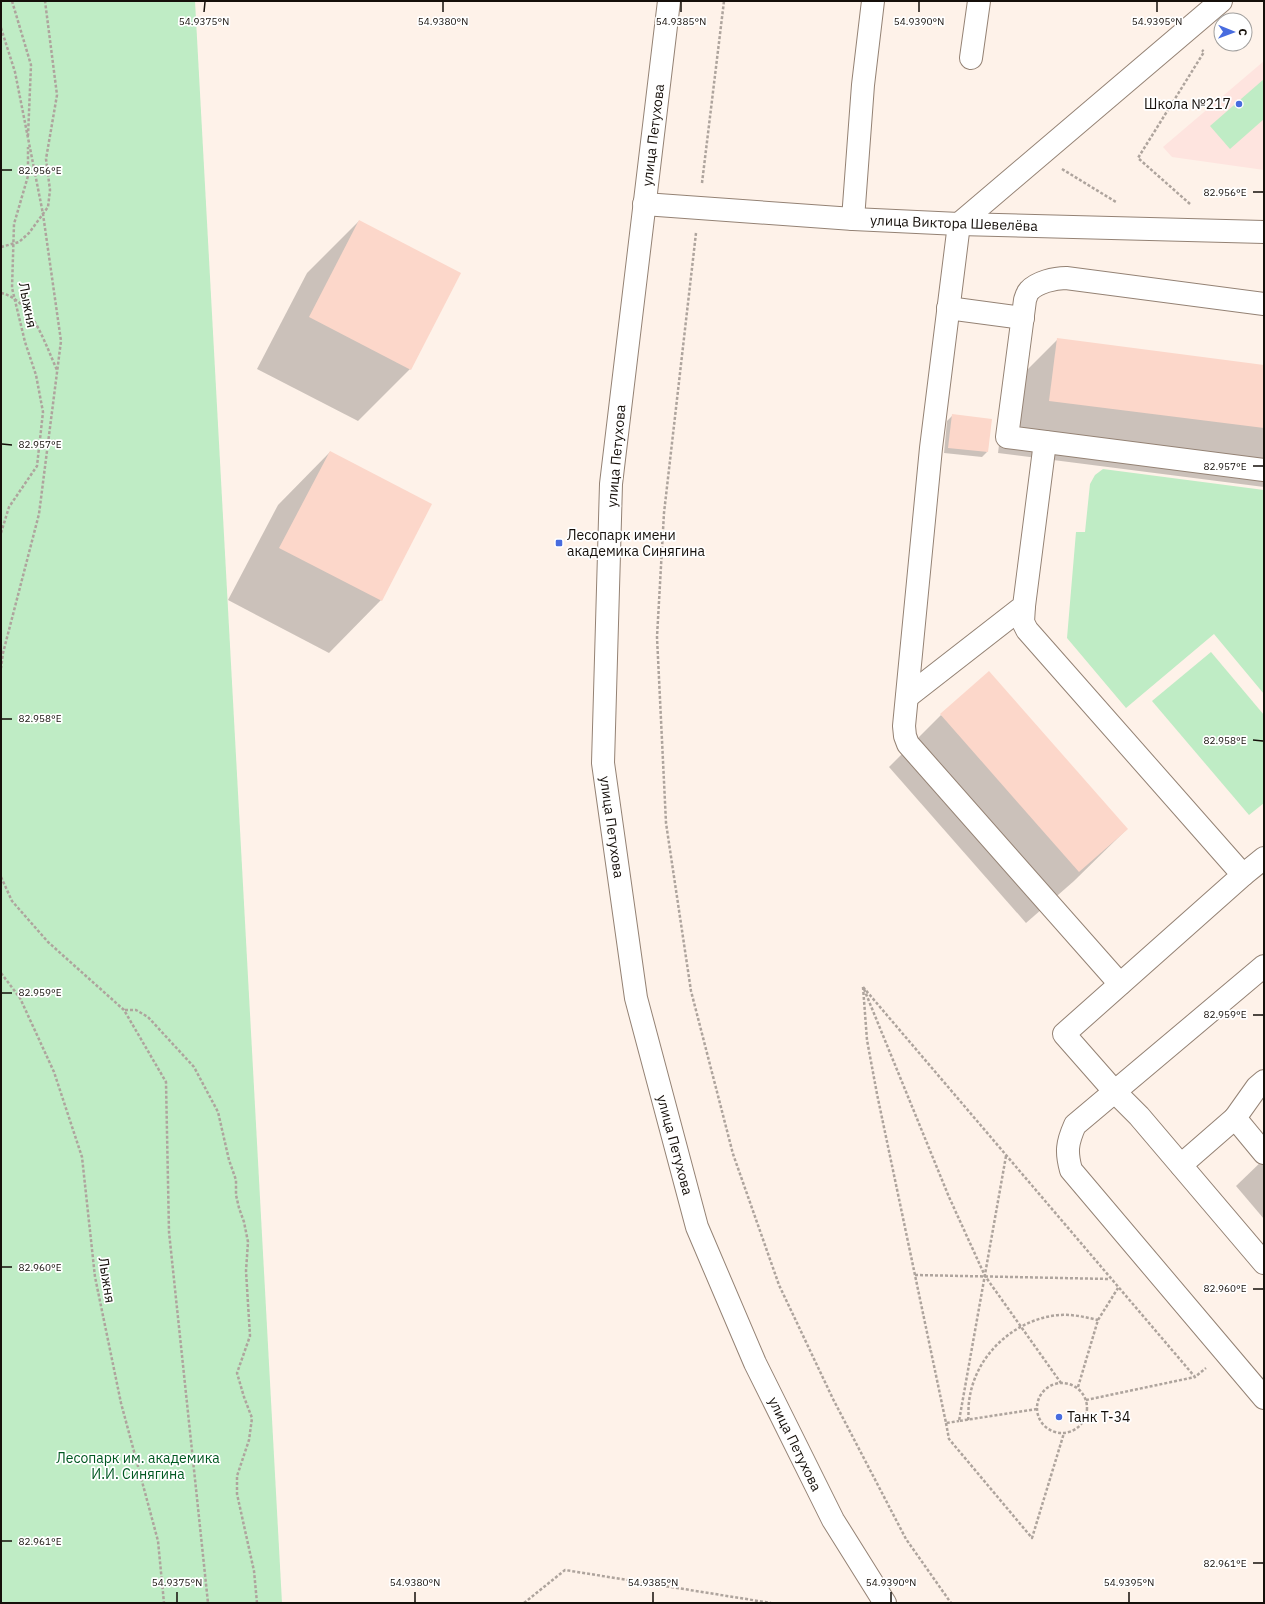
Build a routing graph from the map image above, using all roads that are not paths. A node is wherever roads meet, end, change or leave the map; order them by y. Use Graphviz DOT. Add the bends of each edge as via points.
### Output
graph roads {
  1 [pos="669,1"];
  2 [pos="874,1"];
  3 [pos="979,1"];
  4 [pos="1222,1"];
  5 [pos="971,58"];
  6 [pos="644,204"];
  7 [pos="853,219"];
  8 [pos="959,224"];
  9 [pos="1264,232"];
  10 [pos="1264,304"];
  11 [pos="948,308"];
  12 [pos="1022,318"];
  13 [pos="1045,442"];
  14 [pos="1264,470"];
  15 [pos="1024,606"];
  16 [pos="907,697"];
  17 [pos="1264,858"];
  18 [pos="1243,875"];
  19 [pos="1264,966"];
  20 [pos="1120,984"];
  21 [pos="1264,1081"];
  22 [pos="1115,1092"];
  23 [pos="1235,1118"];
  24 [pos="1264,1153"];
  25 [pos="1181,1165"];
  26 [pos="1264,1263"];
  27 [pos="1264,1398"];
  28 [pos="885,1603"];
  1 -- 6 [label="street, улица Петухова"];
  2 -- 7 [label="street" via="863,85"];
  3 -- 5 [label="street"];
  4 -- 8 [label="street"];
  6 -- 7 [label="street, улица Виктора Шевелёва"];
  6 -- 28 [label="street, улица Петухова" via="611,484 603,762 636,998 697,1227 755,1363 833,1520"];
  7 -- 8 [label="street, улица Виктора Шевелёва"];
  8 -- 9 [label="street, улица Виктора Шевелёва"];
  8 -- 11 [label="street"];
  10 -- 12 [label="street" via="1058,278 1028,292"];
  11 -- 12 [label="street"];
  11 -- 16 [label="street" via="931,448"];
  12 -- 13 [label="street" via="1007,437"];
  13 -- 14 [label="street"];
  13 -- 15 [label="street"];
  15 -- 16 [label="street"];
  15 -- 18 [label="street" via="1023,622 1027,630"];
  16 -- 20 [label="street" via="904,726 908,744"];
  17 -- 18 [label="street"];
  18 -- 20 [label="street"];
  19 -- 22 [label="street"];
  20 -- 22 [label="street" via="1064,1034"];
  21 -- 23 [label="street"];
  22 -- 25 [label="street"];
  22 -- 27 [label="street" via="1075,1125 1069,1139 1067,1155 1071,1170"];
  23 -- 24 [label="street"];
  23 -- 25 [label="street"];
  25 -- 26 [label="street"];
}
